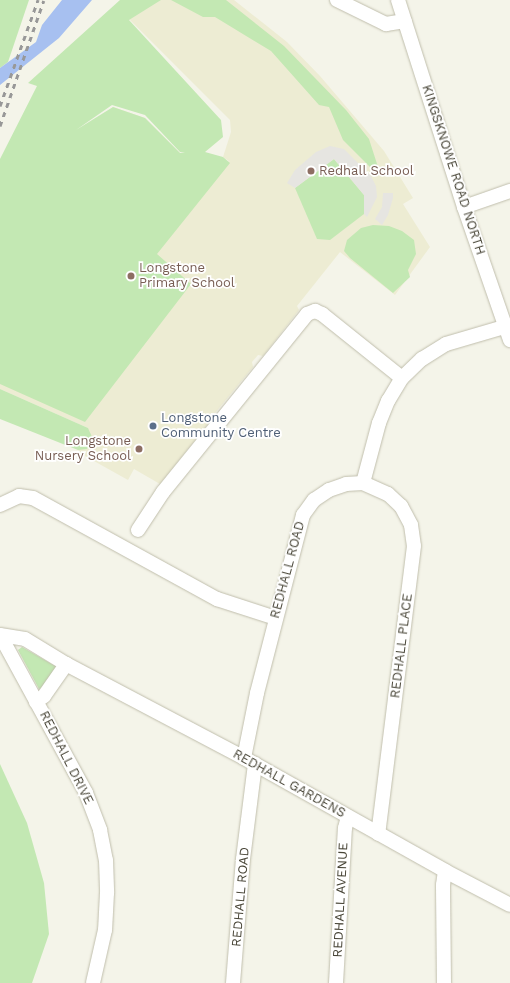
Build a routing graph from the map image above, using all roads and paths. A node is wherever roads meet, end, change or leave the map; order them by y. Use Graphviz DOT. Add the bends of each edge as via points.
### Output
graph roads {
  1 [pos="337,0"];
  2 [pos="398,0"];
  3 [pos="405,21"];
  4 [pos="510,191"];
  5 [pos="464,207"];
  6 [pos="507,326"];
  7 [pos="510,340"];
  8 [pos="402,378"];
  9 [pos="363,483"];
  10 [pos="0,505"];
  11 [pos="132,540"];
  12 [pos="276,618"];
  13 [pos="0,635"];
  14 [pos="66,664"];
  15 [pos="36,702"];
  16 [pos="250,761"];
  17 [pos="348,817"];
  18 [pos="378,834"];
  19 [pos="445,871"];
  20 [pos="510,905"];
  21 [pos="93,983"];
  22 [pos="233,983"];
  23 [pos="336,983"];
  24 [pos="444,983"];
  1 -- 3 [label="street" via="386,24"];
  2 -- 3 [label="street, KINGSKNOWE ROAD NORTH"];
  3 -- 5 [label="street, KINGSKNOWE ROAD NORTH"];
  4 -- 5 [label="street"];
  5 -- 6 [label="street, KINGSKNOWE ROAD NORTH"];
  6 -- 7 [label="street, KINGSKNOWE ROAD NORTH"];
  6 -- 8 [label="street" via="446,344 422,359"];
  8 -- 9 [label="street" via="378,423"];
  8 -- 11 [label="street" via="322,314 315,311 307,314 163,492"];
  9 -- 12 [label="street, REDHALL ROAD" via="346,484 329,490 314,500 303,515"];
  9 -- 18 [label="street, REDHALL PLACE" via="384,491 401,506 411,525 414,546"];
  10 -- 11 [label="street" via="19,496 32,498"];
  11 -- 12 [label="street" via="217,599"];
  12 -- 16 [label="street, REDHALL ROAD"];
  13 -- 14 [label="street, REDHALL GARDENS" via="25,639"];
  13 -- 15 [label="street, REDHALL DRIVE"];
  14 -- 15 [label="street" via="44,696"];
  14 -- 16 [label="street, REDHALL GARDENS"];
  15 -- 21 [label="street, REDHALL DRIVE" via="86,793 100,830 106,860 107,893 105,930"];
  16 -- 17 [label="street, REDHALL GARDENS"];
  16 -- 22 [label="street, REDHALL ROAD"];
  17 -- 18 [label="street, REDHALL GARDENS"];
  17 -- 23 [label="street, REDHALL AVENUE" via="345,828"];
  18 -- 19 [label="street, REDHALL GARDENS"];
  19 -- 20 [label="street, REDHALL GARDENS"];
  19 -- 24 [label="street" via="442,885"];
}
